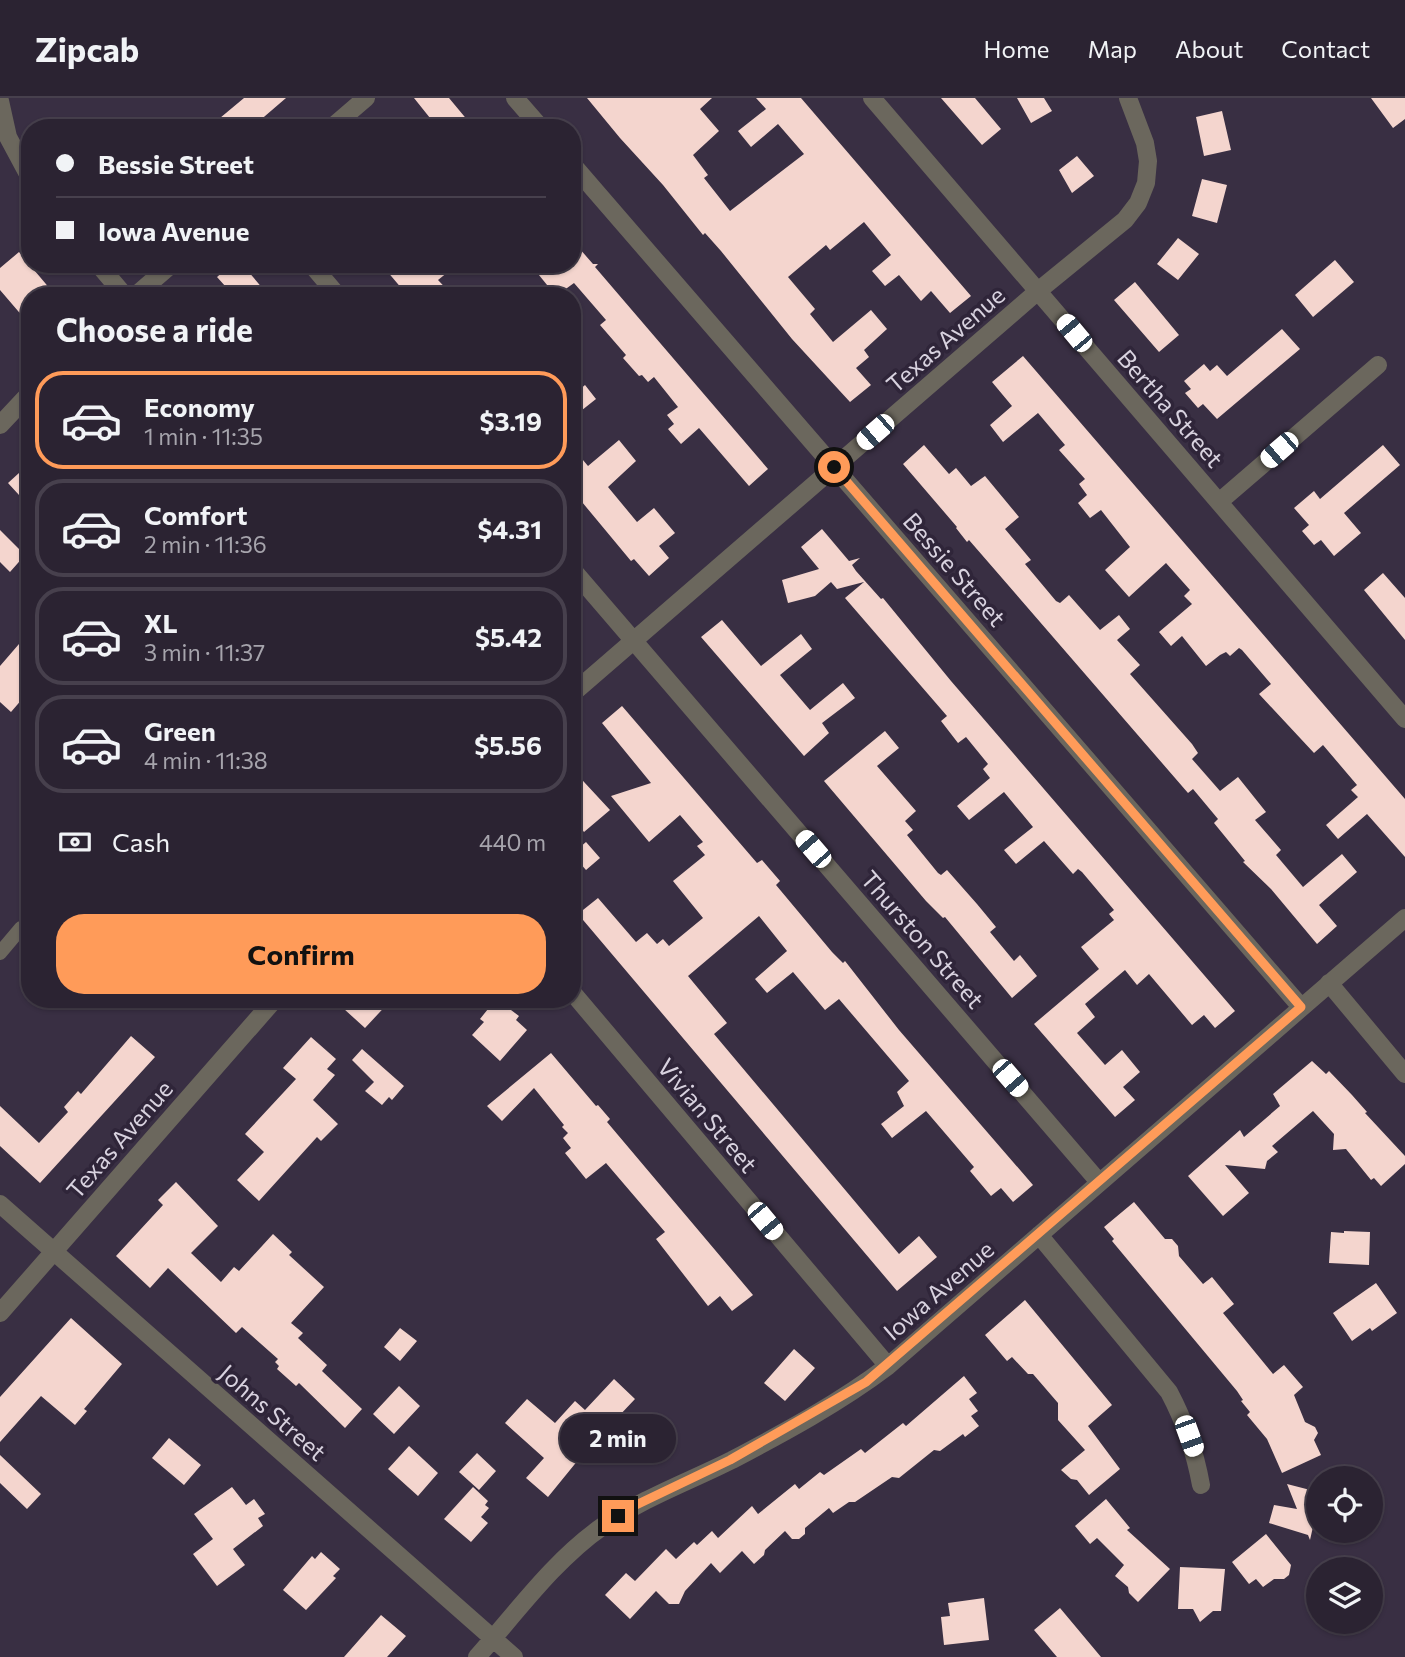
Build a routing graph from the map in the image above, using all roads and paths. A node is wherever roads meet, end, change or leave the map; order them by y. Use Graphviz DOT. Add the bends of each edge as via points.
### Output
graph roads {
  1 [pos="366,98"];
  2 [pos="515,98"];
  3 [pos="872,98"];
  4 [pos="1129,98"];
  5 [pos="0,101"];
  6 [pos="342,119"];
  7 [pos="533,119"];
  8 [pos="21,161"];
  9 [pos="581,174"];
  10 [pos="106,273"];
  11 [pos="162,273"];
  12 [pos="319,273"];
  13 [pos="117,287"];
  14 [pos="145,287"];
  15 [pos="330,287"];
  16 [pos="1038,291"];
  17 [pos="1378,365"];
  18 [pos="21,403"];
  19 [pos="0,425"];
  20 [pos="834,467"];
  21 [pos="1219,502"];
  22 [pos="581,579"];
  23 [pos="634,640"];
  24 [pos="581,686"];
  25 [pos="1405,719"];
  26 [pos="1405,918"];
  27 [pos="21,929"];
  28 [pos="0,953"];
  29 [pos="1329,983"];
  30 [pos="581,1003"];
  31 [pos="1301,1007"];
  32 [pos="267,1008"];
  33 [pos="1405,1074"];
  34 [pos="1099,1182"];
  35 [pos="0,1204"];
  36 [pos="1039,1235"];
  37 [pos="52,1251"];
  38 [pos="0,1313"];
  39 [pos="888,1366"];
  40 [pos="1201,1485"];
  41 [pos="493,1639"];
  42 [pos="477,1657"];
  43 [pos="514,1657"];
  1 -- 6 [label="street"];
  2 -- 7 [label="street"];
  3 -- 16 [label="street, Bertha Street"];
  4 -- 16 [label="street, Texas Avenue" via="1148,160 1138,203 1125,220"];
  5 -- 8 [label="street" via="8,137"];
  9 -- 20 [label="street, Bessie Street"];
  10 -- 13 [label="street"];
  11 -- 14 [label="street"];
  12 -- 15 [label="street"];
  16 -- 20 [label="street, Texas Avenue"];
  16 -- 21 [label="street, Bertha Street"];
  17 -- 21 [label="street"];
  18 -- 19 [label="street"];
  20 -- 23 [label="street, Texas Avenue"];
  20 -- 31 [label="street, Bessie Street"];
  21 -- 25 [label="street, Bertha Street"];
  22 -- 23 [label="street, Thurston Street"];
  23 -- 24 [label="street, Texas Avenue"];
  23 -- 34 [label="street, Thurston Street"];
  26 -- 29 [label="street, Iowa Avenue"];
  27 -- 28 [label="lane"];
  29 -- 31 [label="street, Iowa Avenue"];
  29 -- 33 [label="street"];
  30 -- 39 [label="street, Vivian Street"];
  31 -- 34 [label="street, Iowa Avenue"];
  32 -- 37 [label="street, Texas Avenue"];
  34 -- 36 [label="street, Iowa Avenue"];
  35 -- 37 [label="street, Johns Street"];
  36 -- 39 [label="street, Iowa Avenue"];
  36 -- 40 [label="street" via="1169,1392 1181,1414"];
  37 -- 38 [label="street, Texas Avenue"];
  37 -- 41 [label="street, Johns Street"];
  39 -- 41 [label="street, Iowa Avenue" via="837,1402 636,1505 601,1528 568,1555"];
  41 -- 42 [label="street, Iowa Avenue"];
  41 -- 43 [label="street, Johns Street"];
}
